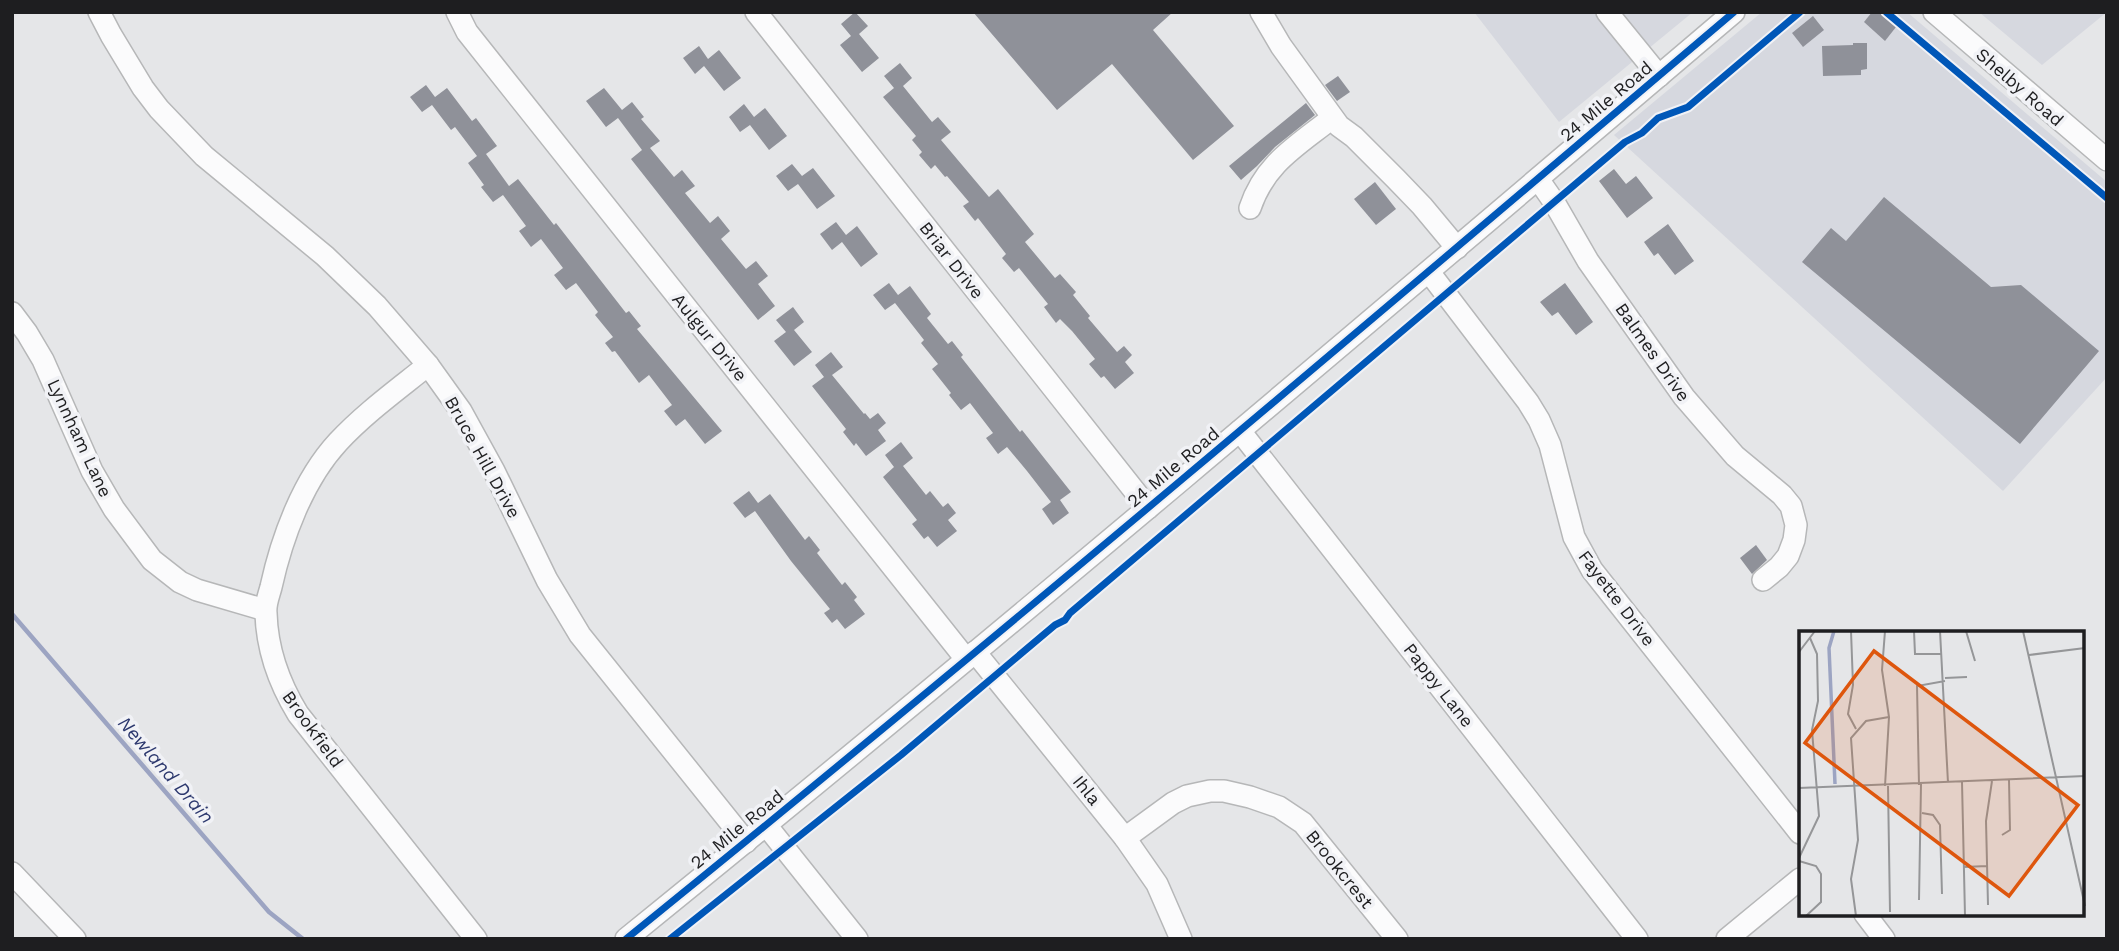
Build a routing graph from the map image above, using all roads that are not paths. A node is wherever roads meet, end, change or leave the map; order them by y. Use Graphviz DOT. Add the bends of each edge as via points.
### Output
graph roads {
  1 [pos="99,12"];
  2 [pos="457,12"];
  3 [pos="756,12"];
  4 [pos="1261,12"];
  5 [pos="1607,12"];
  6 [pos="1734,12"];
  7 [pos="1934,12"];
  8 [pos="1659,76"];
  9 [pos="1332,118"];
  10 [pos="2107,160"];
  11 [pos="1538,179"];
  12 [pos="1250,208"];
  13 [pos="1457,248"];
  14 [pos="1429,272"];
  15 [pos="12,313"];
  16 [pos="428,365"];
  17 [pos="1240,431"];
  18 [pos="1148,508"];
  19 [pos="1763,580"];
  20 [pos="265,610"];
  21 [pos="971,656"];
  22 [pos="766,825"];
  23 [pos="1799,830"];
  24 [pos="1125,838"];
  25 [pos="746,842"];
  26 [pos="12,873"];
  27 [pos="1799,881"];
  28 [pos="1867,916"];
  29 [pos="75,939"];
  30 [pos="476,939"];
  31 [pos="626,939"];
  32 [pos="857,939"];
  33 [pos="1181,939"];
  34 [pos="1397,939"];
  35 [pos="1637,939"];
  36 [pos="1727,939"];
  37 [pos="1884,939"];
  1 -- 16 [label="street, Bruce Hill Drive" via="159,109 204,156 325,256"];
  2 -- 21 [label="street, Aulgur Drive" via="467,32"];
  3 -- 18 [label="street, Briar Drive"];
  4 -- 9 [label="street"];
  5 -- 8 [label="street"];
  6 -- 8 [label="street, 24 Mile Road"];
  7 -- 10 [label="street, Shelby Road"];
  8 -- 11 [label="street, 24 Mile Road"];
  9 -- 12 [label="street" via="1270,169 1256,188"];
  9 -- 13 [label="street" via="1422,206"];
  11 -- 13 [label="street, 24 Mile Road"];
  11 -- 19 [label="street, Balmes Drive" via="1588,261 1684,397 1735,456 1791,506 1796,525 1788,556"];
  13 -- 14 [label="street, 24 Mile Road"];
  14 -- 17 [label="street, 24 Mile Road"];
  14 -- 23 [label="street, Fayette Drive" via="1539,420 1574,537 1592,570"];
  15 -- 20 [label="street, Lynnham Lane" via="43,360 92,471 152,560 197,590"];
  16 -- 20 [label="street, Brookfield" via="352,428 323,460 286,534"];
  16 -- 25 [label="street, Bruce Hill Drive" via="461,411 580,635"];
  17 -- 18 [label="street, 24 Mile Road"];
  17 -- 35 [label="street, Pappy Lane"];
  18 -- 21 [label="street, 24 Mile Road"];
  20 -- 30 [label="street, Brookfield" via="273,663 298,714"];
  21 -- 22 [label="street, 24 Mile Road"];
  21 -- 24 [label="street, Ihla"];
  22 -- 25 [label="street, 24 Mile Road"];
  22 -- 32 [label="street"];
  24 -- 33 [label="street, Ihla" via="1157,884"];
  24 -- 34 [label="street, Brookcrest" via="1173,803 1210,791 1279,807 1303,823"];
  25 -- 31 [label="street, 24 Mile Road"];
  26 -- 29 [label="street"];
  27 -- 36 [label="street"];
  28 -- 37 [label="street"];
}
